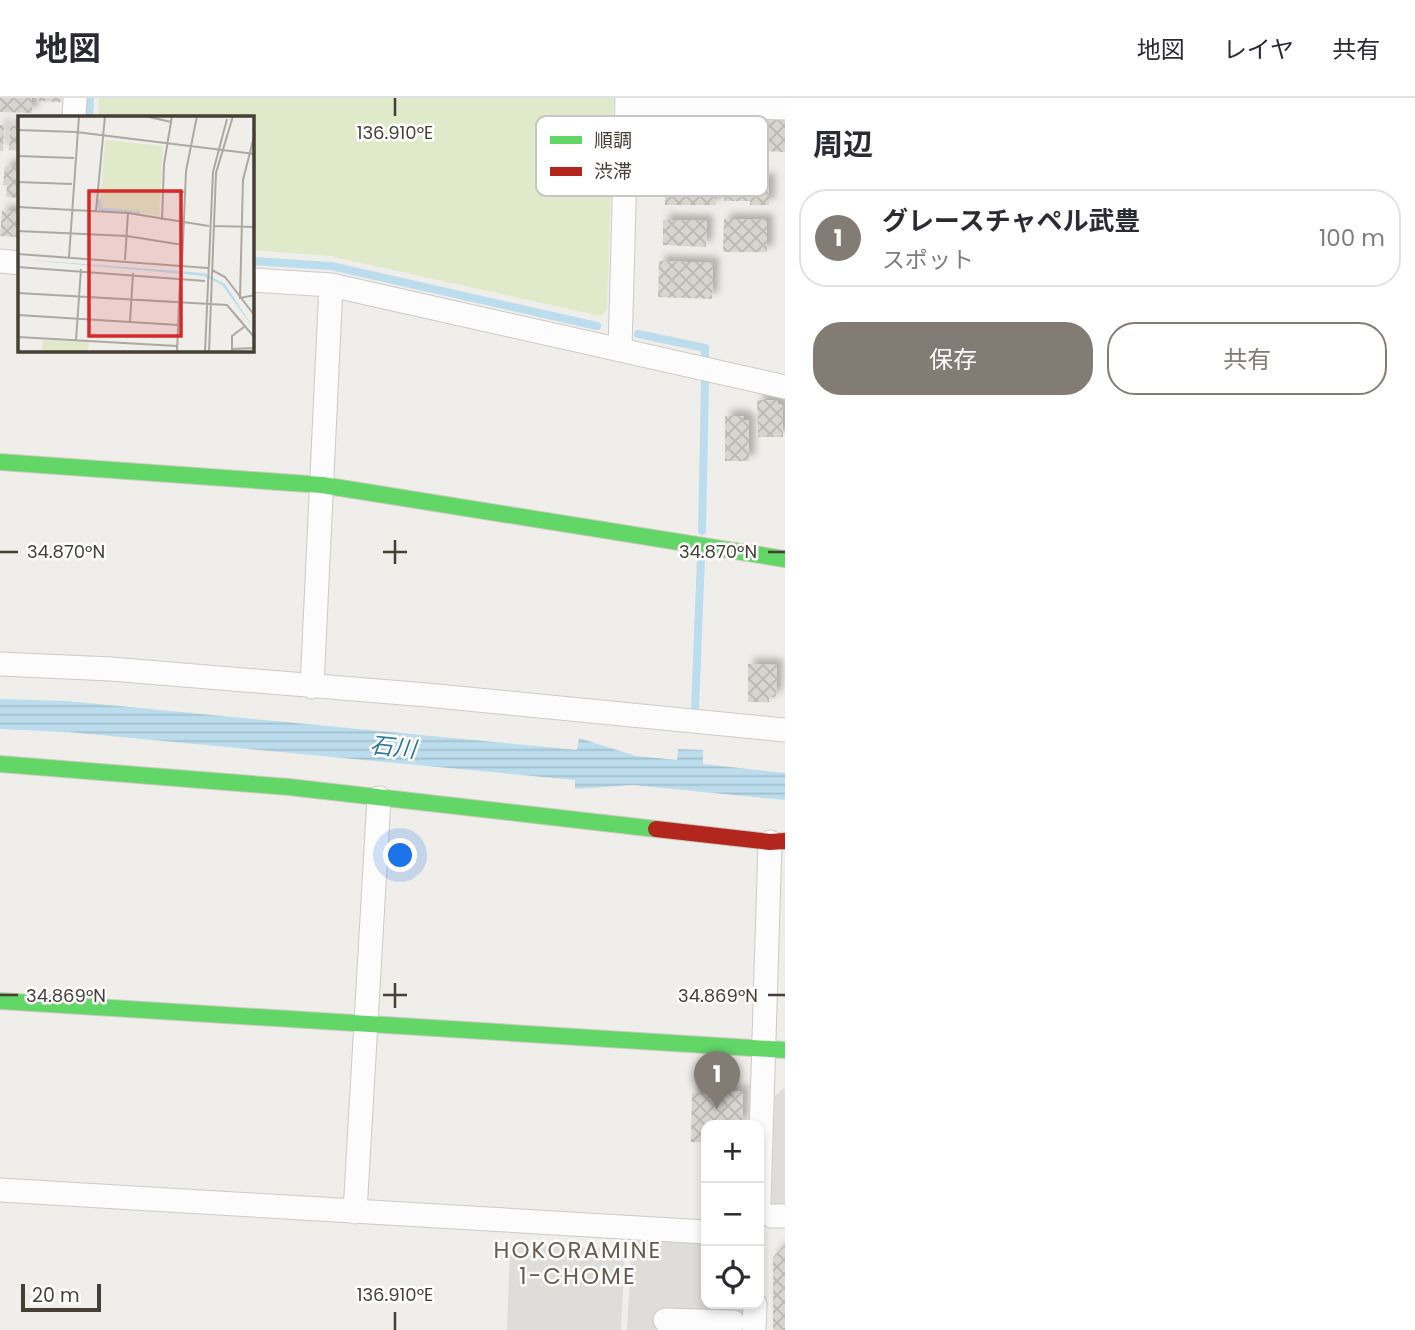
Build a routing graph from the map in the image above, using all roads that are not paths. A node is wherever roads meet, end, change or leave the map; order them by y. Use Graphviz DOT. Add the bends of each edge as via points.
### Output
graph roads {
  1 [pos="75,98"];
  2 [pos="627,100"];
  3 [pos="785,108"];
  4 [pos="74,116"];
  5 [pos="624,196"];
  6 [pos="0,261"];
  7 [pos="18,263"];
  8 [pos="254,279"];
  9 [pos="331,285"];
  10 [pos="620,350"];
  11 [pos="785,387"];
  12 [pos="0,462"];
  13 [pos="322,485"];
  14 [pos="785,559"];
  15 [pos="0,664"];
  16 [pos="312,687"];
  17 [pos="785,730"];
  18 [pos="0,764"];
  19 [pos="379,798"];
  20 [pos="778,841"];
  21 [pos="0,1001"];
  22 [pos="367,1024"];
  23 [pos="775,1049"];
  24 [pos="0,1190"];
  25 [pos="772,1211"];
  26 [pos="355,1212"];
  27 [pos="701,1232"];
  28 [pos="664,1320"];
  29 [pos="738,1321"];
  1 -- 4 [label="street"];
  2 -- 3 [label="street"];
  5 -- 10 [label="street"];
  6 -- 7 [label="street"];
  8 -- 9 [label="street"];
  9 -- 10 [label="street"];
  9 -- 13 [label="street"];
  10 -- 11 [label="street"];
  12 -- 13 [label="street"];
  13 -- 14 [label="street"];
  13 -- 16 [label="street"];
  15 -- 16 [label="street"];
  16 -- 17 [label="street"];
  18 -- 19 [label="street" via="99,769"];
  19 -- 20 [label="street"];
  19 -- 22 [label="street"];
  20 -- 23 [label="street"];
  21 -- 22 [label="street"];
  22 -- 23 [label="street"];
  22 -- 26 [label="street"];
  23 -- 25 [label="street"];
  24 -- 26 [label="street"];
  26 -- 27 [label="street"];
  28 -- 29 [label="street"];
}
